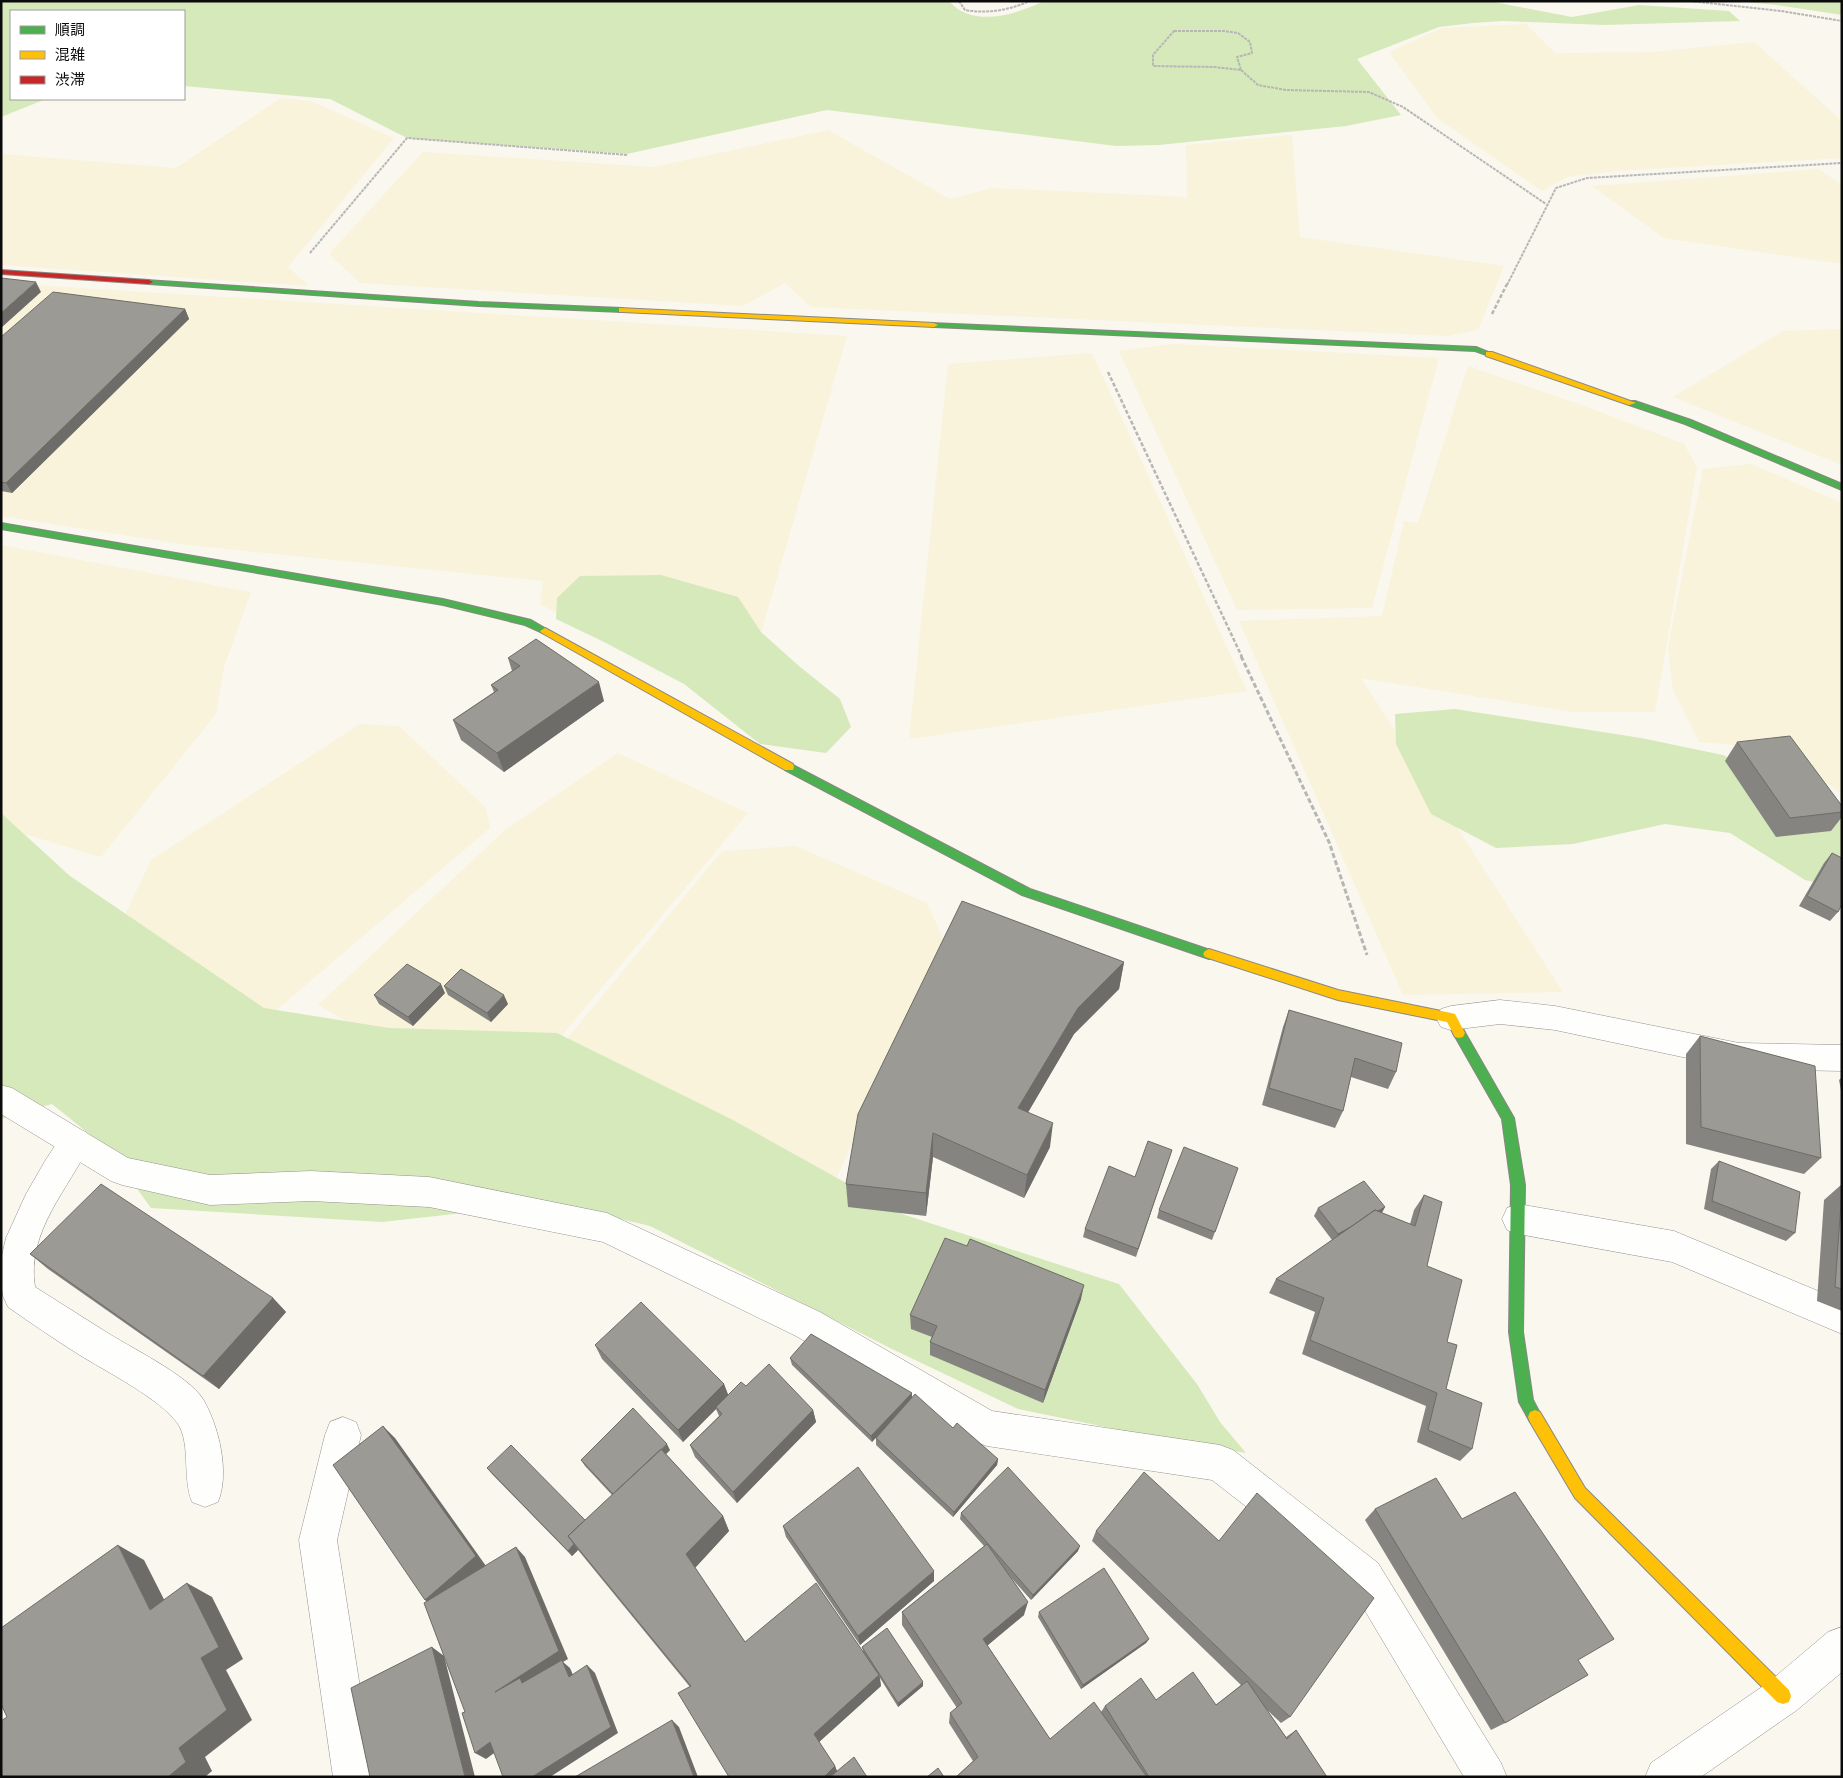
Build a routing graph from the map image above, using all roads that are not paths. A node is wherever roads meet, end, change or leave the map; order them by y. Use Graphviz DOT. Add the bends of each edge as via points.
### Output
graph roads {
  1 [pos="1,272"];
  2 [pos="1842,488"];
  3 [pos="1,526"];
  4 [pos="1451,1018"];
  5 [pos="1842,1058"];
  6 [pos="1,1098"];
  7 [pos="74,1142"];
  8 [pos="1518,1219"];
  9 [pos="1842,1318"];
  10 [pos="343,1436"];
  11 [pos="205,1489"];
  12 [pos="1842,1646"];
  13 [pos="1783,1696"];
  14 [pos="354,1777"];
  15 [pos="1487,1777"];
  16 [pos="1665,1777"];
  1 -- 2 [label="street" via="489,305 1476,349 1688,422"];
  3 -- 4 [label="street" via="443,602 528,622 838,794 1026,892 1338,996"];
  4 -- 5 [label="street" via="1500,1012 1556,1018 1739,1056"];
  4 -- 8 [label="street" via="1508,1118 1518,1185"];
  6 -- 7 [label="street"];
  7 -- 11 [label="street" via="29,1222 18,1252 16,1274 20,1296 166,1388 190,1411 202,1439"];
  7 -- 15 [label="street" via="122,1171 210,1190 312,1186 429,1192 607,1228 808,1324 987,1428 1220,1464 1365,1576"];
  8 -- 9 [label="street" via="1674,1247"];
  8 -- 13 [label="street" via="1516,1332 1526,1402 1580,1494"];
  10 -- 14 [label="street" via="318,1540"];
  12 -- 13 [label="street"];
  13 -- 16 [label="street"];
}
